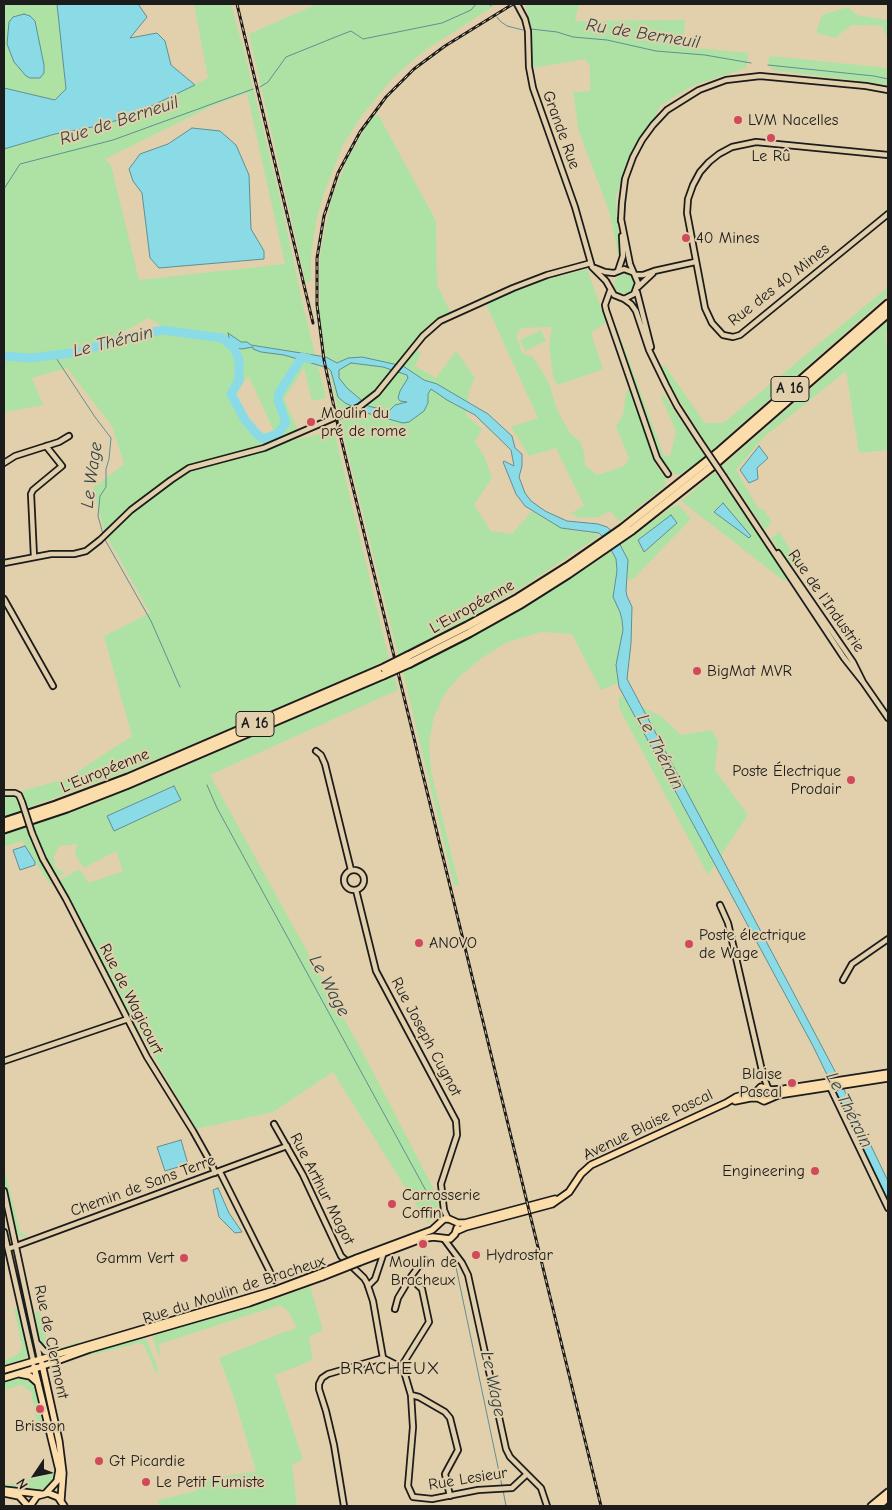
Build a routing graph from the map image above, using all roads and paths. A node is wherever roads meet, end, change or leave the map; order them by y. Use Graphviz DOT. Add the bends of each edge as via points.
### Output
graph roads {
  1 [pos="517,4"];
  2 [pos="888,90"];
  3 [pos="888,155"];
  4 [pos="888,214"];
  5 [pos="621,219"];
  6 [pos="695,262"];
  7 [pos="590,263"];
  8 [pos="658,270"];
  9 [pos="616,272"];
  10 [pos="634,274"];
  11 [pos="609,287"];
  12 [pos="637,289"];
  13 [pos="617,297"];
  14 [pos="624,299"];
  15 [pos="888,304"];
  16 [pos="606,310"];
  17 [pos="888,312"];
  18 [pos="658,368"];
  19 [pos="69,436"];
  20 [pos="46,446"];
  21 [pos="4,463"];
  22 [pos="668,474"];
  23 [pos="625,531"];
  24 [pos="34,557"];
  25 [pos="4,563"];
  26 [pos="4,598"];
  27 [pos="383,672"];
  28 [pos="52,686"];
  29 [pos="888,718"];
  30 [pos="316,751"];
  31 [pos="4,793"];
  32 [pos="4,822"];
  33 [pos="4,829"];
  34 [pos="351,870"];
  35 [pos="356,890"];
  36 [pos="720,905"];
  37 [pos="888,939"];
  38 [pos="843,980"];
  39 [pos="128,1019"];
  40 [pos="4,1060"];
  41 [pos="888,1073"];
  42 [pos="763,1075"];
  43 [pos="888,1078"];
  44 [pos="845,1082"];
  45 [pos="829,1085"];
  46 [pos="768,1089"];
  47 [pos="758,1090"];
  48 [pos="770,1097"];
  49 [pos="758,1098"];
  50 [pos="726,1103"];
  51 [pos="274,1124"];
  52 [pos="287,1146"];
  53 [pos="217,1172"];
  54 [pos="4,1190"];
  55 [pos="441,1196"];
  56 [pos="564,1196"];
  57 [pos="888,1208"];
  58 [pos="451,1220"];
  59 [pos="439,1224"];
  60 [pos="4,1232"];
  61 [pos="455,1234"];
  62 [pos="443,1238"];
  63 [pos="16,1246"];
  64 [pos="8,1249"];
  65 [pos="383,1250"];
  66 [pos="424,1259"];
  67 [pos="460,1260"];
  68 [pos="321,1275"];
  69 [pos="410,1278"];
  70 [pos="274,1280"];
  71 [pos="368,1286"];
  72 [pos="20,1304"];
  73 [pos="29,1304"];
  74 [pos="396,1309"];
  75 [pos="36,1340"];
  76 [pos="60,1353"];
  77 [pos="383,1358"];
  78 [pos="36,1359"];
  79 [pos="42,1366"];
  80 [pos="401,1366"];
  81 [pos="35,1368"];
  82 [pos="4,1370"];
  83 [pos="16,1374"];
  84 [pos="4,1378"];
  85 [pos="38,1385"];
  86 [pos="411,1395"];
  87 [pos="526,1474"];
  88 [pos="4,1491"];
  89 [pos="888,1492"];
  90 [pos="44,1493"];
  91 [pos="450,1496"];
  92 [pos="888,1498"];
  93 [pos="61,1500"];
  94 [pos="29,1506"];
  95 [pos="64,1506"];
  96 [pos="344,1506"];
  97 [pos="547,1506"];
  98 [pos="871,1506"];
  99 [pos="879,1506"];
  1 -- 7 [label="street, Grande Rue" via="528,31 533,88 575,207"];
  2 -- 5 [label="street" via="760,76 726,80 699,90 667,110 642,140 625,179"];
  3 -- 6 [label="street, Rue des 40 Mines" via="760,142 723,151 700,172 688,199 687,221"];
  4 -- 6 [label="street, Rue des 40 Mines" via="736,336 723,336 709,320"];
  5 -- 9 [label="street" via="623,256"];
  5 -- 10 [label="street"];
  6 -- 8 [label="street"];
  7 -- 9 [label="street" via="600,271"];
  7 -- 11 [label="street, Grande Rue"];
  7 -- 24 [label="street" via="512,288 433,325 377,393 356,409 264,448 192,467 119,520 100,540 82,552"];
  8 -- 10 [label="street"];
  8 -- 12 [label="street"];
  9 -- 10 [label="street" via="625,270"];
  9 -- 11 [label="street" via="610,278"];
  10 -- 12 [label="street" via="638,281"];
  11 -- 13 [label="street, Grande Rue"];
  11 -- 16 [label="street"];
  12 -- 14 [label="street" via="631,297"];
  12 -- 18 [label="street"];
  13 -- 14 [label="street, Grande Rue"];
  13 -- 16 [label="street" via="609,301"];
  14 -- 18 [label="street" via="636,311"];
  15 -- 23 [label="highway, L'Européenne / A 16"];
  16 -- 22 [label="street" via="655,453"];
  17 -- 23 [label="highway, L'Européenne / A 16" via="710,468"];
  18 -- 29 [label="street, Rue de l'Industrie, bridge" via="699,440 853,662"];
  19 -- 20 [label="street"];
  20 -- 21 [label="street" via="14,456"];
  20 -- 24 [label="street" via="62,466 31,494"];
  23 -- 27 [label="highway, L'Européenne / A 16, bridge" via="502,607"];
  24 -- 25 [label="street"];
  26 -- 28 [label="street"];
  27 -- 32 [label="highway, L'Européenne / A 16" via="128,778"];
  27 -- 33 [label="highway, L'Européenne / A 16" via="126,785"];
  30 -- 34 [label="street, Rue Joseph Cugnot" via="325,764"];
  31 -- 39 [label="street, Rue de Wagicourt, bridge" via="19,795 43,859"];
  34 -- 35 [label="street, Rue Joseph Cugnot" via="344,881"];
  34 -- 35 [label="street, Rue Joseph Cugnot" via="359,871 364,878"];
  35 -- 55 [label="street, Rue Joseph Cugnot" via="376,970 456,1121 457,1134 441,1180"];
  36 -- 42 [label="street" via="728,923"];
  37 -- 38 [label="street" via="852,964"];
  39 -- 40 [label="street"];
  39 -- 53 [label="street, Rue de Wagicourt" via="149,1061"];
  41 -- 44 [label="main road, Avenue Blaise Pascal"];
  42 -- 46 [label="street"];
  42 -- 47 [label="street"];
  43 -- 44 [label="main road, Avenue Blaise Pascal"];
  44 -- 45 [label="main road, Avenue Blaise Pascal"];
  45 -- 46 [label="main road, Avenue Blaise Pascal"];
  45 -- 48 [label="main road, Avenue Blaise Pascal"];
  45 -- 57 [label="street"];
  46 -- 47 [label="main road, Avenue Blaise Pascal"];
  46 -- 48 [label="main road"];
  47 -- 49 [label="main road"];
  47 -- 50 [label="main road, Avenue Blaise Pascal"];
  48 -- 49 [label="main road, Avenue Blaise Pascal" via="764,1101"];
  49 -- 50 [label="main road, Avenue Blaise Pascal"];
  50 -- 56 [label="main road, Avenue Blaise Pascal" via="588,1167"];
  51 -- 52 [label="street, Rue Arthur Magot"];
  52 -- 53 [label="street, Chemin de Sans Terre"];
  52 -- 71 [label="street, Rue Arthur Magot" via="310,1187 341,1256"];
  53 -- 63 [label="street, Chemin de Sans Terre"];
  53 -- 70 [label="street, Rue de Wagicourt"];
  54 -- 63 [label="street, Rue de Clermont"];
  55 -- 58 [label="street, Rue Joseph Cugnot" via="445,1213"];
  55 -- 59 [label="street, Rue Joseph Cugnot"];
  56 -- 58 [label="main road" via="463,1223"];
  56 -- 61 [label="main road, Avenue Blaise Pascal" via="544,1207 466,1227"];
  58 -- 59 [label="main road"];
  58 -- 61 [label="main road"];
  59 -- 62 [label="main road" via="437,1232"];
  59 -- 65 [label="main road, Rue du Moulin de Bracheux" via="428,1232"];
  60 -- 64 [label="street, Rue de Clermont"];
  61 -- 62 [label="main road" via="449,1239"];
  61 -- 67 [label="street" via="453,1247"];
  62 -- 65 [label="main road, Rue du Moulin de Bracheux" via="421,1239"];
  62 -- 67 [label="street"];
  63 -- 64 [label="street, Chemin de Sans Terre"];
  63 -- 73 [label="street, Rue de Clermont"];
  64 -- 72 [label="street, Rue de Clermont"];
  65 -- 68 [label="main road, Rue du Moulin de Bracheux, bridge"];
  65 -- 71 [label="street" via="375,1279"];
  66 -- 69 [label="street"];
  67 -- 87 [label="street" via="469,1278 506,1449"];
  68 -- 76 [label="main road, Rue du Moulin de Bracheux"];
  68 -- 79 [label="main road, Rue du Moulin de Bracheux" via="249,1303"];
  69 -- 74 [label="street" via="398,1298"];
  69 -- 80 [label="street" via="422,1289 429,1322"];
  71 -- 77 [label="street, Rue Arthur Magot"];
  72 -- 73 [label="street"];
  72 -- 78 [label="street, Rue de Clermont"];
  73 -- 75 [label="street, Rue de Clermont"];
  75 -- 76 [label="street" via="45,1352"];
  75 -- 78 [label="street, Rue de Clermont"];
  76 -- 78 [label="main road, Rue du Moulin de Bracheux"];
  77 -- 80 [label="street"];
  77 -- 96 [label="street" via="328,1374 319,1384"];
  78 -- 79 [label="main road, Rue de Clermont"];
  78 -- 81 [label="main road, Rue de Clermont"];
  78 -- 82 [label="main road, Rue du Moulin de Bracheux"];
  79 -- 81 [label="main road, Rue du Moulin de Bracheux"];
  79 -- 93 [label="main road, Rue de Clermont" via="58,1434 62,1465"];
  80 -- 86 [label="street, Rue Lesieur"];
  81 -- 83 [label="main road, Rue du Moulin de Bracheux"];
  81 -- 85 [label="main road, Rue de Clermont"];
  83 -- 84 [label="main road, Rue du Moulin de Bracheux"];
  83 -- 85 [label="main road" via="30,1376"];
  85 -- 90 [label="main road, Rue de Clermont" via="59,1470 56,1483"];
  86 -- 91 [label="street" via="445,1412 451,1420 458,1450 445,1474"];
  86 -- 91 [label="street, Rue Lesieur" via="414,1424 409,1491 420,1499"];
  87 -- 91 [label="street, Rue Lesieur" via="514,1487"];
  87 -- 97 [label="street" via="540,1488"];
  88 -- 90 [label="main road"];
  88 -- 94 [label="main road" via="19,1496"];
  89 -- 98 [label="main road"];
  90 -- 93 [label="main road" via="53,1494"];
  90 -- 94 [label="main road, Rue de Clermont"];
  92 -- 99 [label="main road"];
  93 -- 95 [label="main road"];
}
